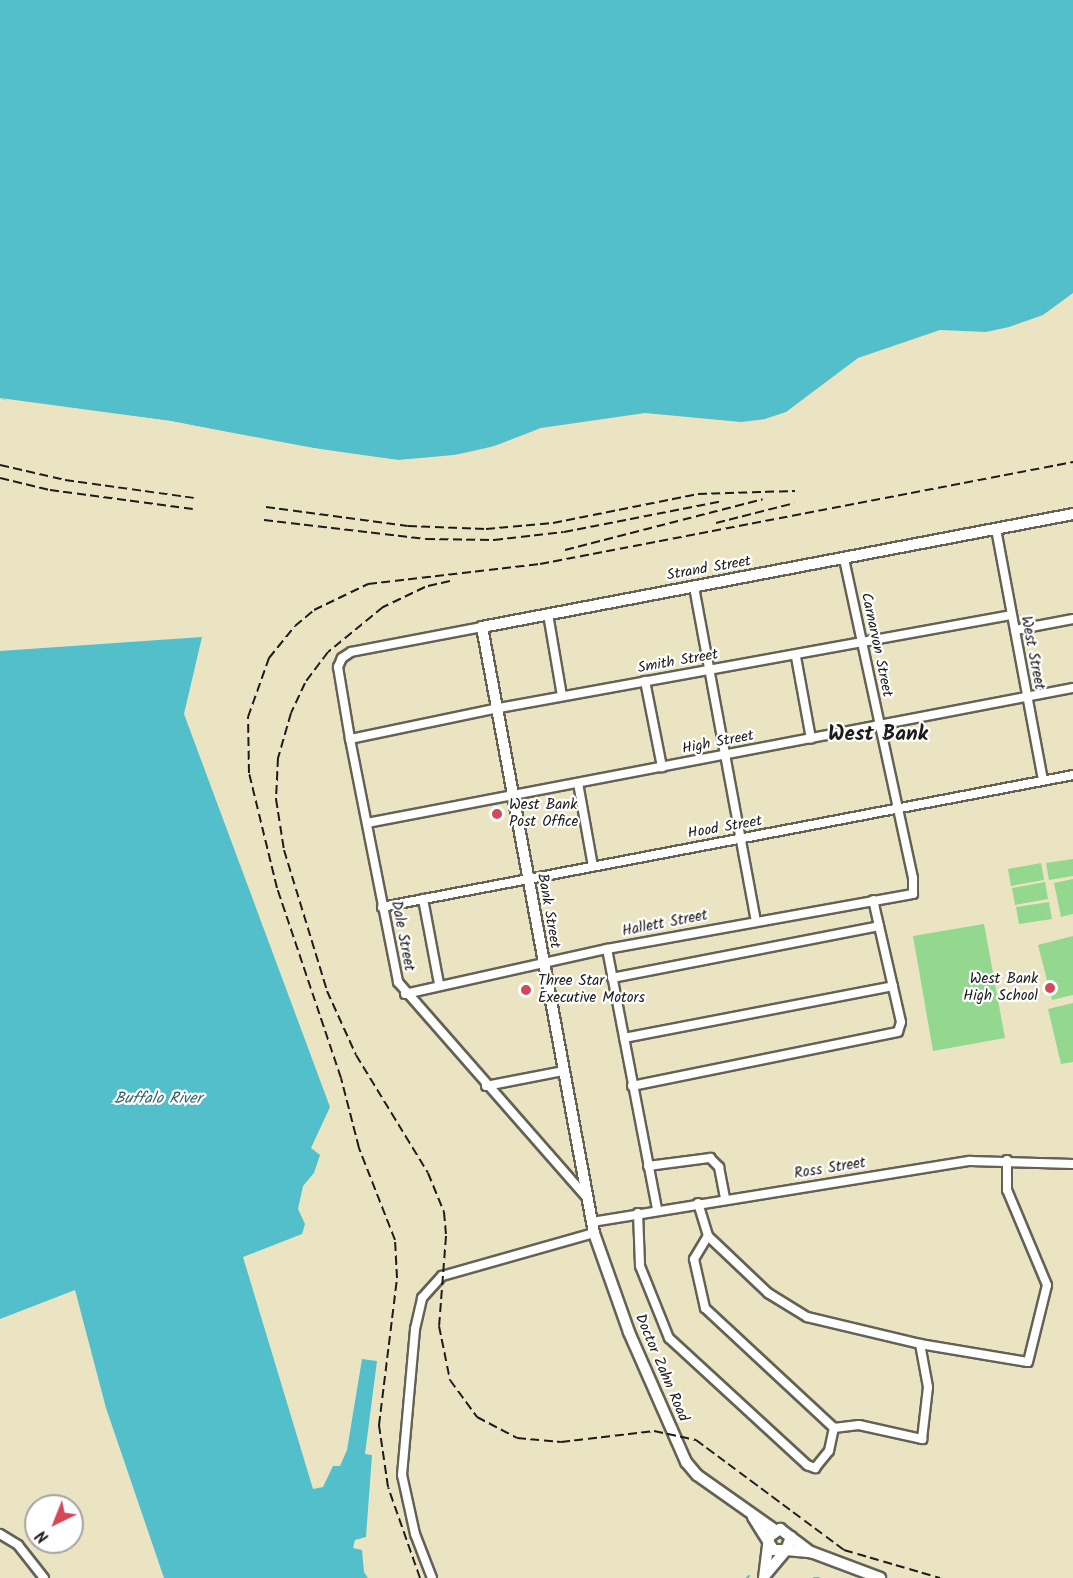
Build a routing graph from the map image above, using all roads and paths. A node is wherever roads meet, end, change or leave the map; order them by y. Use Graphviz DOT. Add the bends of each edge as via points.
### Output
graph roads {
  1 [pos="1073,514"];
  2 [pos="996,530"];
  3 [pos="844,560"];
  4 [pos="693,587"];
  5 [pos="548,614"];
  6 [pos="1011,615"];
  7 [pos="1073,619"];
  8 [pos="482,627"];
  9 [pos="1015,630"];
  10 [pos="862,642"];
  11 [pos="351,652"];
  12 [pos="796,657"];
  13 [pos="708,669"];
  14 [pos="645,681"];
  15 [pos="1073,688"];
  16 [pos="562,696"];
  17 [pos="1026,697"];
  18 [pos="499,708"];
  19 [pos="880,724"];
  20 [pos="350,739"];
  21 [pos="810,739"];
  22 [pos="725,756"];
  23 [pos="662,767"];
  24 [pos="1073,775"];
  25 [pos="1043,781"];
  26 [pos="578,783"];
  27 [pos="513,795"];
  28 [pos="897,811"];
  29 [pos="367,824"];
  30 [pos="740,838"];
  31 [pos="593,866"];
  32 [pos="912,876"];
  33 [pos="527,881"];
  34 [pos="423,899"];
  35 [pos="873,900"];
  36 [pos="382,907"];
  37 [pos="756,921"];
  38 [pos="879,926"];
  39 [pos="607,949"];
  40 [pos="542,963"];
  41 [pos="612,978"];
  42 [pos="439,984"];
  43 [pos="893,986"];
  44 [pos="405,994"];
  45 [pos="624,1038"];
  46 [pos="563,1071"];
  47 [pos="486,1086"];
  48 [pos="632,1086"];
  49 [pos="1007,1160"];
  50 [pos="1073,1164"];
  51 [pos="648,1166"];
  52 [pos="725,1199"];
  53 [pos="588,1200"];
  54 [pos="698,1203"];
  55 [pos="657,1209"];
  56 [pos="638,1214"];
  57 [pos="593,1227"];
  58 [pos="708,1236"];
  59 [pos="920,1344"];
  60 [pos="834,1428"];
  61 [pos="753,1517"];
  62 [pos="776,1530"];
  63 [pos="0,1534"];
  64 [pos="791,1537"];
  65 [pos="769,1542"];
  66 [pos="786,1550"];
  67 [pos="811,1552"];
  68 [pos="765,1576"];
  69 [pos="44,1578"];
  70 [pos="432,1578"];
  71 [pos="879,1578"];
  1 -- 2 [label="street, Strand Street"];
  2 -- 3 [label="street, Strand Street"];
  2 -- 6 [label="street, West Street"];
  3 -- 4 [label="street, Strand Street"];
  3 -- 10 [label="street, Carnarvon Street"];
  4 -- 5 [label="street, Strand Street"];
  4 -- 13 [label="street"];
  5 -- 8 [label="street, Strand Street"];
  5 -- 16 [label="street"];
  6 -- 9 [label="street, West Street"];
  6 -- 10 [label="street, Smith Street"];
  7 -- 9 [label="street"];
  8 -- 11 [label="street, Strand Street"];
  8 -- 18 [label="street, Bank Street"];
  9 -- 17 [label="street, West Street"];
  10 -- 12 [label="street, Smith Street"];
  10 -- 19 [label="street, Carnarvon Street"];
  11 -- 20 [label="street, Dale Street" via="340,660 338,667"];
  12 -- 13 [label="street, Smith Street"];
  12 -- 21 [label="street"];
  13 -- 14 [label="street, Smith Street"];
  13 -- 22 [label="street"];
  14 -- 16 [label="street, Smith Street"];
  14 -- 23 [label="street"];
  15 -- 17 [label="street, High Street"];
  16 -- 18 [label="street, Smith Street"];
  17 -- 19 [label="street, High Street"];
  17 -- 25 [label="street, West Street"];
  18 -- 20 [label="street, Smith Street"];
  18 -- 27 [label="street, Bank Street"];
  19 -- 21 [label="street, High Street"];
  19 -- 28 [label="street, Carnarvon Street"];
  20 -- 29 [label="street, Dale Street"];
  21 -- 22 [label="street, High Street"];
  22 -- 23 [label="street, High Street"];
  22 -- 30 [label="street"];
  23 -- 26 [label="street, High Street"];
  24 -- 25 [label="street, Hood Street"];
  25 -- 28 [label="street, Hood Street"];
  26 -- 27 [label="street, High Street"];
  26 -- 31 [label="street"];
  27 -- 29 [label="street, High Street"];
  27 -- 33 [label="street, Bank Street"];
  28 -- 30 [label="street, Hood Street"];
  28 -- 32 [label="street, Carnarvon Street"];
  29 -- 36 [label="street, Dale Street"];
  30 -- 31 [label="street, Hood Street"];
  30 -- 37 [label="street"];
  31 -- 33 [label="street, Hood Street"];
  32 -- 35 [label="street, Hallett Street" via="912,895"];
  33 -- 34 [label="street, Hood Street"];
  33 -- 40 [label="street, Bank Street"];
  34 -- 36 [label="street, Hood Street"];
  34 -- 42 [label="street"];
  35 -- 37 [label="street, Hallett Street"];
  35 -- 38 [label="street"];
  36 -- 44 [label="street, Dale Street" via="393,970"];
  37 -- 39 [label="street, Hallett Street"];
  38 -- 41 [label="street"];
  38 -- 43 [label="street"];
  39 -- 40 [label="street, Hallett Street"];
  39 -- 41 [label="street"];
  40 -- 42 [label="street, Hallett Street"];
  40 -- 46 [label="street, Bank Street"];
  41 -- 45 [label="street"];
  42 -- 44 [label="street, Hallett Street"];
  43 -- 45 [label="street"];
  43 -- 48 [label="street" via="902,1024 897,1033"];
  44 -- 47 [label="street, Dale Street"];
  45 -- 48 [label="street"];
  46 -- 47 [label="street"];
  46 -- 53 [label="street, Bank Street"];
  47 -- 53 [label="street, Dale Street"];
  48 -- 51 [label="street"];
  49 -- 50 [label="street, Ross Street"];
  49 -- 52 [label="street, Ross Street" via="970,1161"];
  49 -- 59 [label="street" via="1007,1190 1047,1279 1032,1357 1023,1362"];
  51 -- 52 [label="street" via="710,1158 719,1167"];
  51 -- 55 [label="street"];
  52 -- 54 [label="street, Ross Street"];
  53 -- 57 [label="street, Doctor Zahn Road"];
  54 -- 55 [label="street, Ross Street"];
  54 -- 58 [label="street"];
  55 -- 56 [label="street, Ross Street"];
  56 -- 57 [label="street, Ross Street"];
  56 -- 60 [label="street" via="642,1274 672,1342 810,1467 822,1463 835,1436"];
  57 -- 61 [label="street, Doctor Zahn Road" via="621,1313 682,1455 697,1475"];
  57 -- 70 [label="street, Ross Street" via="442,1276 422,1298 415,1329 402,1475 415,1534"];
  58 -- 59 [label="street" via="768,1293 807,1317"];
  58 -- 60 [label="street" via="694,1259 705,1308"];
  59 -- 60 [label="street" via="928,1387 922,1439 859,1425"];
  61 -- 62 [label="street, Doctor Zahn Road"];
  61 -- 65 [label="street, Doctor Zahn Road"];
  62 -- 64 [label="street, Doctor Zahn Road" via="785,1530"];
  62 -- 65 [label="street"];
  63 -- 69 [label="street" via="18,1545"];
  64 -- 66 [label="street"];
  64 -- 67 [label="street, Doctor Zahn Road"];
  65 -- 66 [label="street" via="774,1550"];
  65 -- 68 [label="street"];
  66 -- 67 [label="street"];
  66 -- 68 [label="street"];
  67 -- 71 [label="street"];
}
